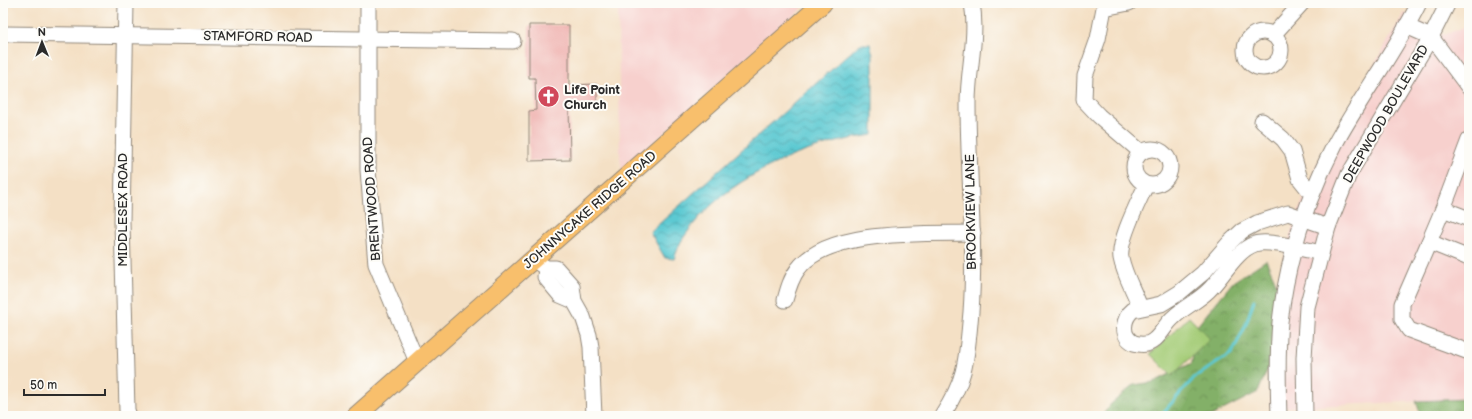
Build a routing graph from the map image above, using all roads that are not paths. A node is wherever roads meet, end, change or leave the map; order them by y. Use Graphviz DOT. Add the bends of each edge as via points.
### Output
graph roads {
  1 [pos="126,3"];
  2 [pos="368,3"];
  3 [pos="823,3"];
  4 [pos="972,3"];
  5 [pos="1129,3"];
  6 [pos="1302,3"];
  7 [pos="1418,3"];
  8 [pos="1448,3"];
  9 [pos="1406,26"];
  10 [pos="3,34"];
  11 [pos="125,35"];
  12 [pos="1273,35"];
  13 [pos="1431,37"];
  14 [pos="368,40"];
  15 [pos="513,41"];
  16 [pos="1469,88"];
  17 [pos="1262,121"];
  18 [pos="1469,140"];
  19 [pos="1141,152"];
  20 [pos="1146,185"];
  21 [pos="1312,194"];
  22 [pos="1443,209"];
  23 [pos="1302,219"];
  24 [pos="1469,219"];
  25 [pos="1328,227"];
  26 [pos="973,234"];
  27 [pos="1428,242"];
  28 [pos="1294,248"];
  29 [pos="1321,253"];
  30 [pos="1469,258"];
  31 [pos="540,264"];
  32 [pos="785,300"];
  33 [pos="1140,307"];
  34 [pos="1469,352"];
  35 [pos="417,362"];
  36 [pos="129,416"];
  37 [pos="356,416"];
  38 [pos="594,416"];
  39 [pos="942,416"];
  40 [pos="1279,416"];
  41 [pos="1305,416"];
  1 -- 11 [label="street, MIDDLESEX ROAD"];
  2 -- 14 [label="street, BRENTWOOD ROAD"];
  3 -- 31 [label="main road, JOHNNYCAKE RIDGE ROAD"];
  4 -- 26 [label="street, BROOKVIEW LANE" via="975,33 968,101"];
  5 -- 19 [label="street" via="1104,8 1098,38 1085,76 1084,100"];
  6 -- 12 [label="street"];
  7 -- 9 [label="street, DEEPWOOD BOULEVARD"];
  8 -- 13 [label="street, DEEPWOOD BOULEVARD"];
  9 -- 13 [label="street"];
  9 -- 21 [label="street, DEEPWOOD BOULEVARD" via="1336,143"];
  10 -- 11 [label="street, STAMFORD ROAD"];
  11 -- 14 [label="street, STAMFORD ROAD"];
  11 -- 36 [label="street, MIDDLESEX ROAD" via="122,222"];
  13 -- 16 [label="street"];
  13 -- 25 [label="street, DEEPWOOD BOULEVARD" via="1349,174"];
  14 -- 15 [label="street, STAMFORD ROAD"];
  14 -- 35 [label="street, BRENTWOOD ROAD" via="368,170 376,264"];
  17 -- 21 [label="street" via="1283,139 1292,151 1300,179"];
  18 -- 22 [label="street"];
  19 -- 20 [label="street" via="1134,162 1134,173"];
  19 -- 20 [label="street" via="1158,149 1170,161 1170,173 1163,182 1158,185"];
  20 -- 33 [label="street" via="1128,226 1121,257"];
  21 -- 23 [label="street, DEEPWOOD BOULEVARD"];
  22 -- 24 [label="street"];
  22 -- 27 [label="street"];
  23 -- 25 [label="street"];
  23 -- 28 [label="street, DEEPWOOD BOULEVARD"];
  23 -- 33 [label="street" via="1288,213 1252,226 1230,242 1203,273 1179,293 1161,304"];
  25 -- 29 [label="street, DEEPWOOD BOULEVARD"];
  26 -- 32 [label="street" via="890,234 839,244 805,261 798,268 792,277"];
  26 -- 39 [label="street, BROOKVIEW LANE" via="972,295 967,353 956,390"];
  27 -- 30 [label="street"];
  27 -- 34 [label="street" via="1402,304 1402,319 1409,330"];
  28 -- 29 [label="street"];
  28 -- 33 [label="street" via="1268,243 1256,243 1248,247 1208,292 1174,316 1155,340 1143,344 1132,342 1125,332 1128,314"];
  28 -- 40 [label="street, DEEPWOOD BOULEVARD" via="1280,322"];
  29 -- 41 [label="street, DEEPWOOD BOULEVARD" via="1307,307 1304,358"];
  31 -- 35 [label="main road, JOHNNYCAKE RIDGE ROAD"];
  31 -- 38 [label="street" via="556,268 572,286 574,301 586,326 591,347"];
  35 -- 37 [label="main road, JOHNNYCAKE RIDGE ROAD"];
}
